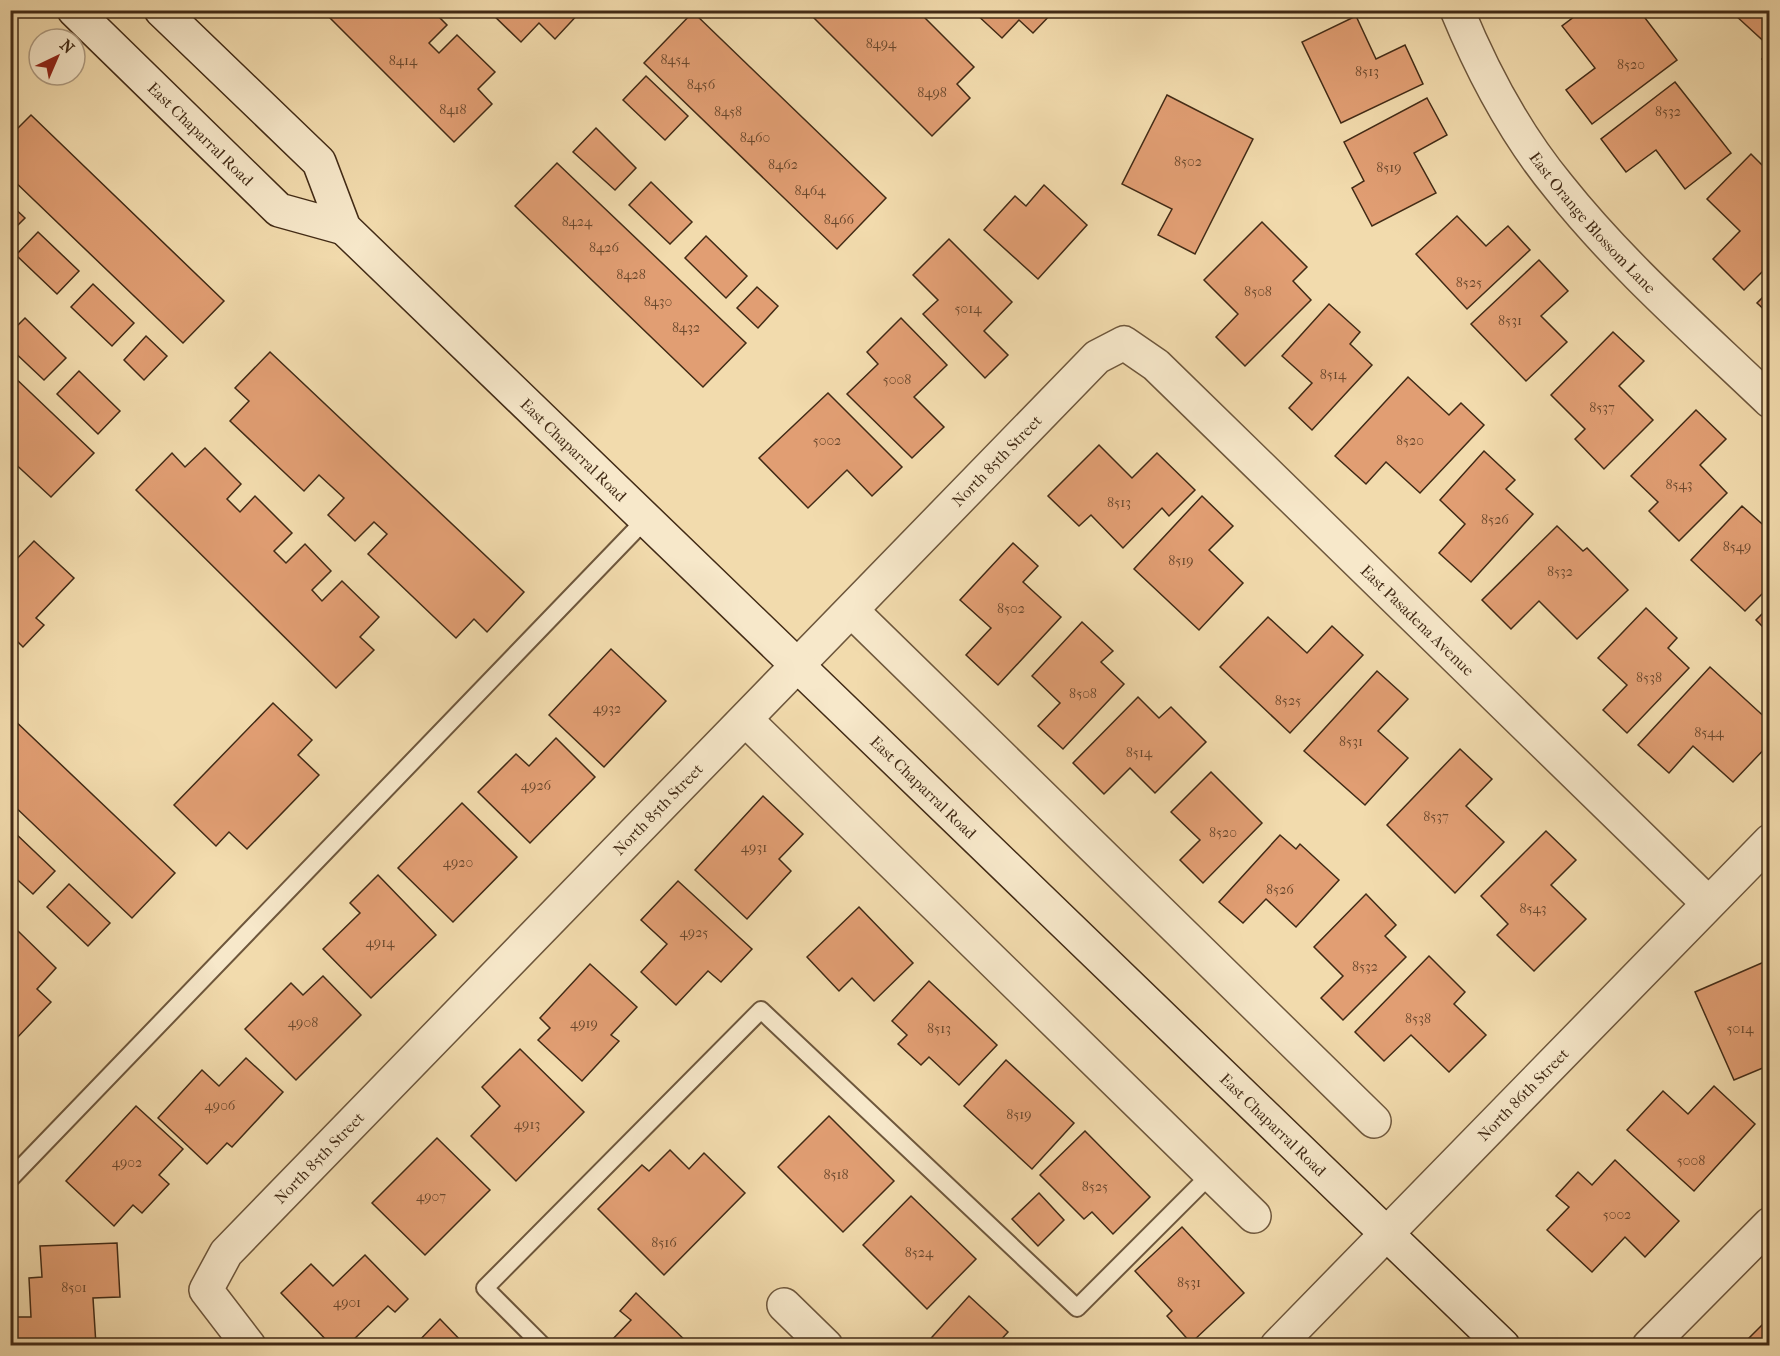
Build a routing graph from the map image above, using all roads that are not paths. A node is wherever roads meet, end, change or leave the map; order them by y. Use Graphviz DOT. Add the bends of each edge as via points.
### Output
graph roads {
  1 [pos="74,10"];
  2 [pos="161,10"];
  3 [pos="1457,10"];
  4 [pos="344,228"];
  5 [pos="1124,343"];
  6 [pos="1770,401"];
  7 [pos="647,518"];
  8 [pos="852,611"];
  9 [pos="799,666"];
  10 [pos="746,720"];
  11 [pos="1770,841"];
  12 [pos="1708,903"];
  13 [pos="1374,1121"];
  14 [pos="1211,1174"];
  15 [pos="10,1179"];
  16 [pos="1254,1216"];
  17 [pos="1770,1224"];
  18 [pos="1387,1233"];
  19 [pos="784,1305"];
  20 [pos="249,1346"];
  21 [pos="543,1346"];
  22 [pos="826,1346"];
  23 [pos="1277,1346"];
  24 [pos="1503,1346"];
  25 [pos="1650,1346"];
  1 -- 4 [label="street, East Chaparral Road" via="279,210"];
  2 -- 4 [label="street, East Chaparral Road" via="319,162"];
  3 -- 6 [label="street, East Orange Blossom Lane" via="1478,61 1514,124 1558,187 1605,239"];
  4 -- 7 [label="street, East Chaparral Road"];
  5 -- 8 [label="street, North 85th Street" via="1097,357"];
  5 -- 12 [label="street, East Pasadena Avenue" via="1156,365"];
  7 -- 9 [label="street, East Chaparral Road"];
  7 -- 15 [label="lane"];
  8 -- 9 [label="street, North 85th Street"];
  8 -- 13 [label="street"];
  9 -- 10 [label="street, North 85th Street"];
  9 -- 18 [label="street, East Chaparral Road"];
  10 -- 14 [label="street"];
  10 -- 20 [label="street, North 85th Street" via="226,1253 206,1290"];
  11 -- 12 [label="street, North 86th Street"];
  12 -- 18 [label="street, North 86th Street"];
  14 -- 16 [label="street"];
  14 -- 21 [label="lane" via="1077,1308 761,1010 485,1288"];
  17 -- 25 [label="street"];
  18 -- 23 [label="street, North 86th Street"];
  18 -- 24 [label="street, East Chaparral Road"];
  19 -- 22 [label="street"];
}
